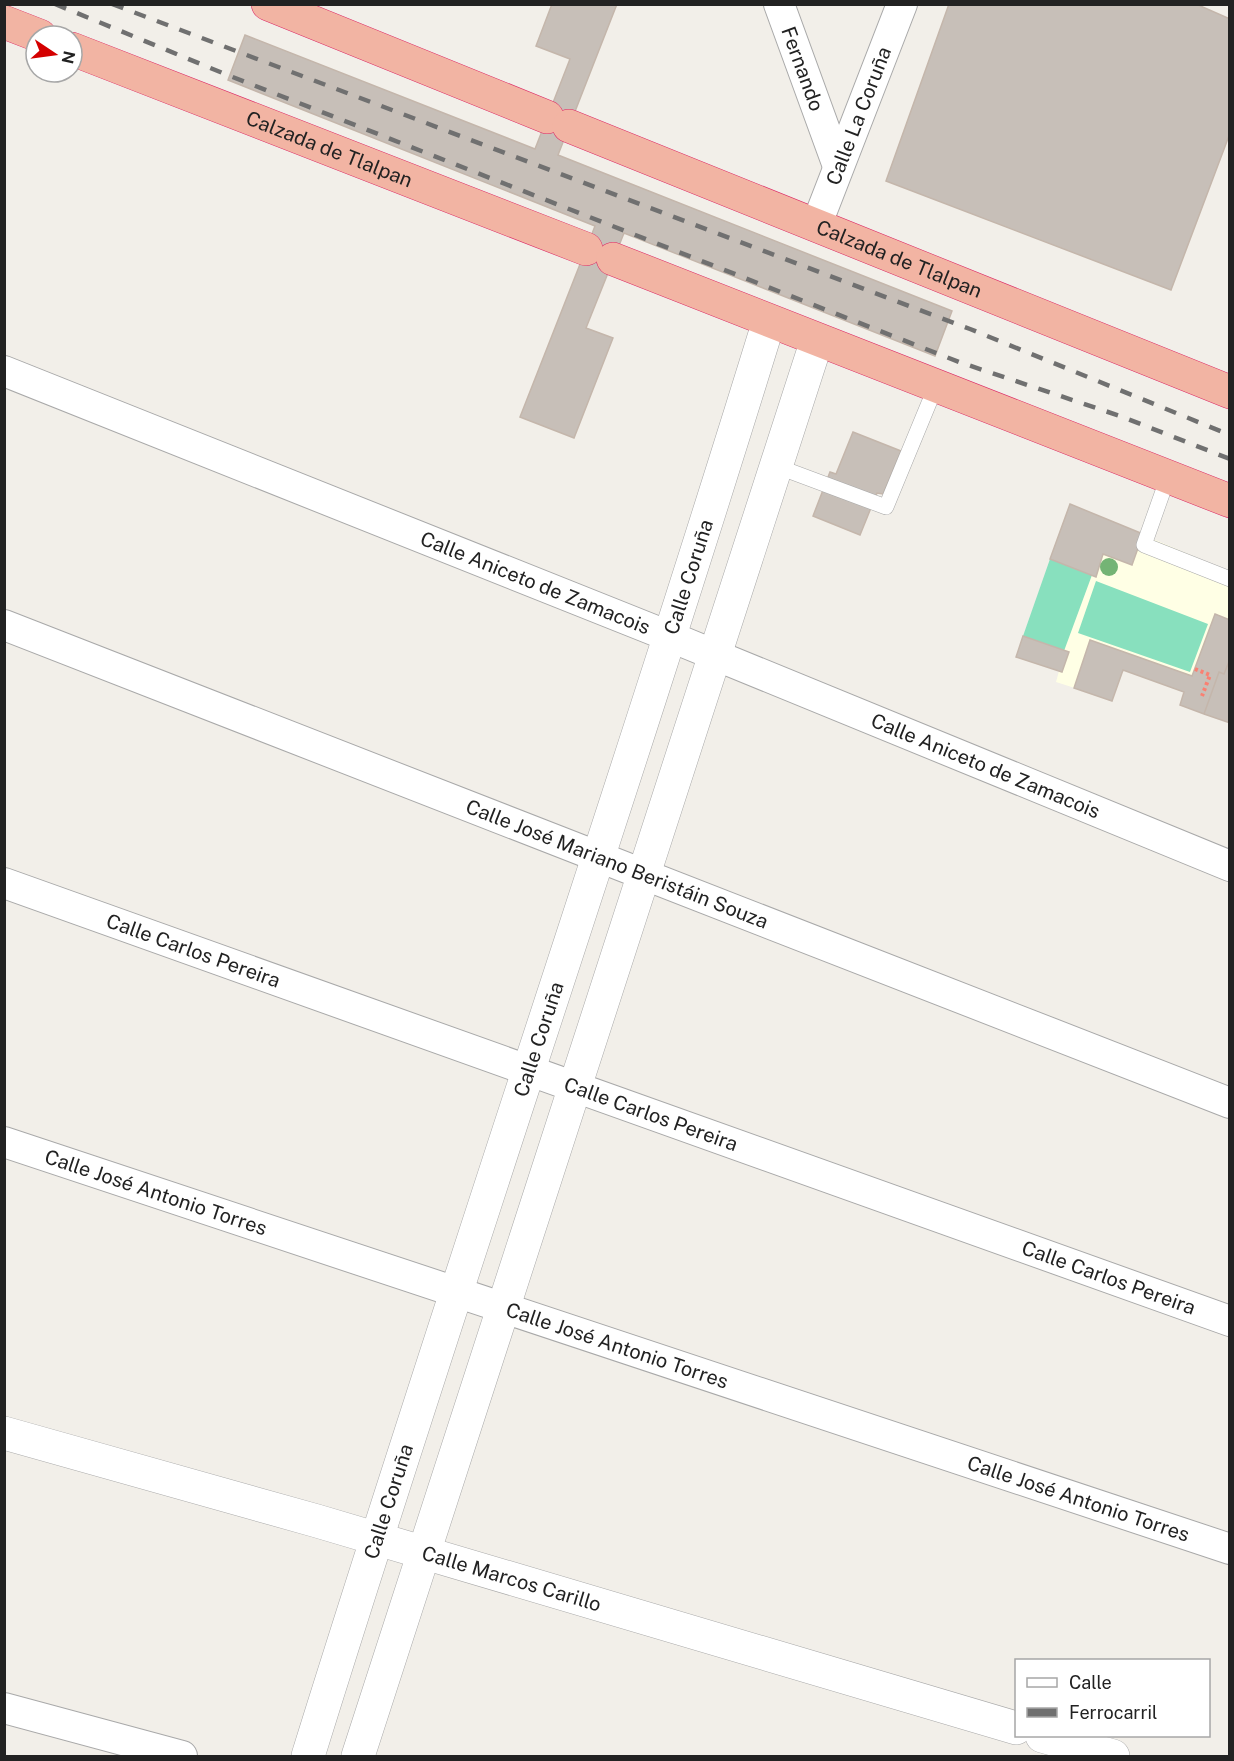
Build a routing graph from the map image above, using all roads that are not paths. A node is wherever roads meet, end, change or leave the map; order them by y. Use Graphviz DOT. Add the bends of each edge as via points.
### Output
graph roads {
  1 [pos="268,4"];
  2 [pos="779,4"];
  3 [pos="902,4"];
  4 [pos="4,22"];
  5 [pos="24,30"];
  6 [pos="84,54"];
  7 [pos="838,166"];
  8 [pos="816,226"];
  9 [pos="769,321"];
  10 [pos="817,340"];
  11 [pos="4,370"];
  12 [pos="936,386"];
  13 [pos="1230,392"];
  14 [pos="776,466"];
  15 [pos="1167,477"];
  16 [pos="1230,501"];
  17 [pos="1230,579"];
  18 [pos="4,625"];
  19 [pos="671,637"];
  20 [pos="715,655"];
  21 [pos="598,856"];
  22 [pos="1230,866"];
  23 [pos="644,874"];
  24 [pos="4,883"];
  25 [pos="527,1070"];
  26 [pos="575,1087"];
  27 [pos="1230,1103"];
  28 [pos="4,1142"];
  29 [pos="456,1292"];
  30 [pos="504,1308"];
  31 [pos="1230,1321"];
  32 [pos="4,1433"];
  33 [pos="377,1539"];
  34 [pos="1230,1549"];
  35 [pos="424,1552"];
  36 [pos="4,1708"];
  37 [pos="1015,1727"];
  38 [pos="1046,1737"];
  39 [pos="182,1756"];
  40 [pos="308,1756"];
  41 [pos="358,1756"];
  42 [pos="1113,1756"];
  1 -- 8 [label="highway, Calzada de Tlalpan"];
  2 -- 7 [label="street, Fernando"];
  3 -- 7 [label="street, Calle La Coruña"];
  4 -- 5 [label="highway"];
  6 -- 9 [label="highway, Calzada de Tlalpan"];
  7 -- 8 [label="street, Calle La Coruña"];
  8 -- 13 [label="highway, Calzada de Tlalpan"];
  9 -- 10 [label="highway, Calzada de Tlalpan"];
  9 -- 19 [label="street, Calle Coruña"];
  10 -- 12 [label="highway, Calzada de Tlalpan"];
  10 -- 14 [label="street"];
  11 -- 19 [label="street, Calle Aniceto de Zamacois"];
  12 -- 14 [label="lane" via="886,507"];
  12 -- 15 [label="highway, Calzada de Tlalpan"];
  14 -- 20 [label="street"];
  15 -- 16 [label="highway, Calzada de Tlalpan"];
  15 -- 17 [label="lane" via="1144,545"];
  18 -- 21 [label="street, Calle José Mariano Beristáin Souza"];
  19 -- 20 [label="street, Calle Aniceto de Zamacois"];
  19 -- 21 [label="street, Calle Coruña"];
  20 -- 22 [label="street, Calle Aniceto de Zamacois"];
  20 -- 23 [label="street"];
  21 -- 23 [label="street, Calle José Mariano Beristáin Souza"];
  21 -- 25 [label="street, Calle Coruña"];
  23 -- 26 [label="street"];
  23 -- 27 [label="street, Calle José Mariano Beristáin Souza"];
  24 -- 25 [label="street, Calle Carlos Pereira"];
  25 -- 26 [label="street, Calle Carlos Pereira"];
  25 -- 29 [label="street, Calle Coruña"];
  26 -- 30 [label="street"];
  26 -- 31 [label="street, Calle Carlos Pereira"];
  28 -- 29 [label="street, Calle José Antonio Torres"];
  29 -- 30 [label="street, Calle José Antonio Torres"];
  29 -- 33 [label="street, Calle Coruña"];
  30 -- 34 [label="street, Calle José Antonio Torres"];
  30 -- 35 [label="street"];
  32 -- 33 [label="street, Calle Marcos Carillo"];
  33 -- 35 [label="street, Calle Marcos Carillo"];
  33 -- 40 [label="street, Calle Coruña"];
  35 -- 37 [label="street, Calle Marcos Carillo"];
  35 -- 41 [label="street"];
  36 -- 39 [label="street"];
  38 -- 42 [label="street"];
}
